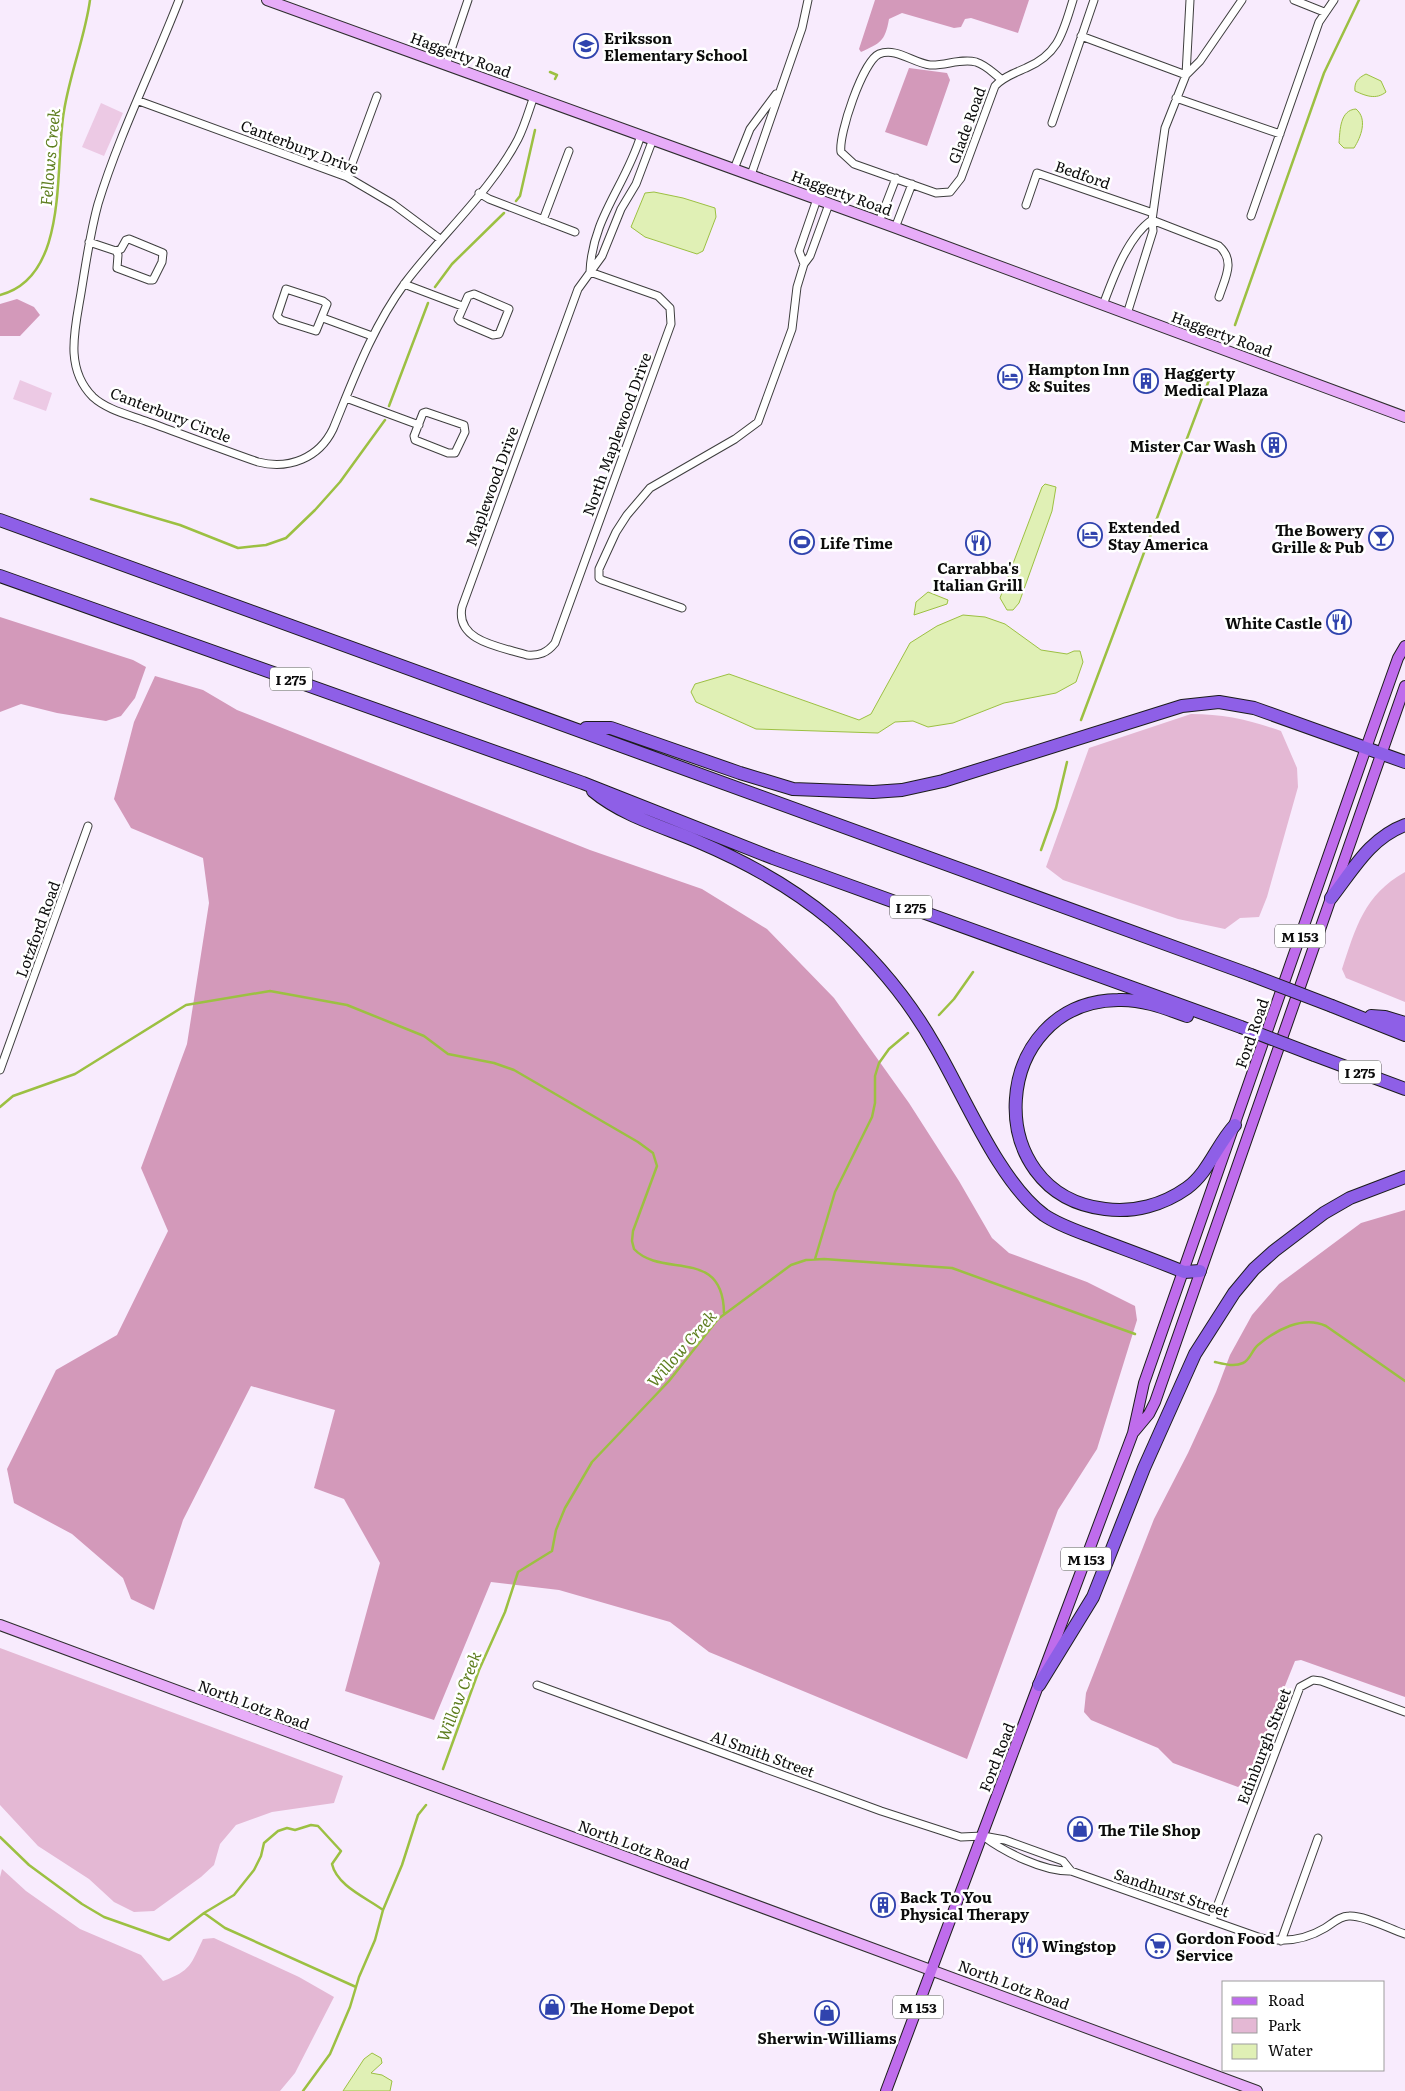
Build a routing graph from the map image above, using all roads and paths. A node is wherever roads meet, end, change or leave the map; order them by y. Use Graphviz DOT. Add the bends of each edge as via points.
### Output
graph roads {
  1 [pos="179,0"];
  2 [pos="267,0"];
  3 [pos="468,0"];
  4 [pos="808,0"];
  5 [pos="1072,0"];
  6 [pos="1094,0"];
  7 [pos="1190,0"];
  8 [pos="1242,0"];
  9 [pos="1294,0"];
  10 [pos="1334,0"];
  11 [pos="1324,12"];
  12 [pos="1082,36"];
  13 [pos="446,65"];
  14 [pos="1186,75"];
  15 [pos="1001,80"];
  16 [pos="778,92"];
  17 [pos="378,96"];
  18 [pos="534,96"];
  19 [pos="1176,98"];
  20 [pos="139,101"];
  21 [pos="1052,123"];
  22 [pos="1280,134"];
  23 [pos="641,135"];
  24 [pos="653,140"];
  25 [pos="569,151"];
  26 [pos="734,169"];
  27 [pos="751,175"];
  28 [pos="347,178"];
  29 [pos="896,178"];
  30 [pos="912,184"];
  31 [pos="479,193"];
  32 [pos="817,199"];
  33 [pos="829,204"];
  34 [pos="1026,205"];
  35 [pos="1152,216"];
  36 [pos="1251,216"];
  37 [pos="543,220"];
  38 [pos="879,222"];
  39 [pos="895,228"];
  40 [pos="575,232"];
  41 [pos="440,239"];
  42 [pos="89,242"];
  43 [pos="116,251"];
  44 [pos="804,264"];
  45 [pos="590,272"];
  46 [pos="404,284"];
  47 [pos="1219,297"];
  48 [pos="1103,305"];
  49 [pos="462,306"];
  50 [pos="1127,314"];
  51 [pos="323,318"];
  52 [pos="372,336"];
  53 [pos="346,398"];
  54 [pos="1405,417"];
  55 [pos="418,424"];
  56 [pos="0,520"];
  57 [pos="0,576"];
  58 [pos="682,608"];
  59 [pos="1405,646"];
  60 [pos="547,652"];
  61 [pos="1405,686"];
  62 [pos="576,728"];
  63 [pos="1366,748"];
  64 [pos="1382,754"];
  65 [pos="1405,762"];
  66 [pos="583,783"];
  67 [pos="88,826"];
  68 [pos="1405,826"];
  69 [pos="1331,898"];
  70 [pos="1359,1016"];
  71 [pos="1225,1021"];
  72 [pos="1405,1023"];
  73 [pos="1405,1035"];
  74 [pos="0,1070"];
  75 [pos="1405,1089"];
  76 [pos="1235,1125"];
  77 [pos="1405,1177"];
  78 [pos="1200,1271"];
  79 [pos="1184,1272"];
  80 [pos="1133,1432"];
  81 [pos="0,1625"];
  82 [pos="537,1685"];
  83 [pos="1039,1685"];
  84 [pos="1405,1712"];
  85 [pos="983,1836"];
  86 [pos="1318,1838"];
  87 [pos="1071,1871"];
  88 [pos="1212,1920"];
  89 [pos="1405,1934"];
  90 [pos="1281,1941"];
  91 [pos="932,1970"];
  92 [pos="886,2091"];
  93 [pos="1257,2091"];
  1 -- 20 [label="street, Canterbury Circle"];
  2 -- 13 [label="street, Haggerty Road"];
  3 -- 13 [label="street"];
  4 -- 16 [label="street" via="802,28"];
  5 -- 15 [label="street, Glade Road" via="1065,27 1051,53 1040,62"];
  6 -- 12 [label="street"];
  7 -- 14 [label="street"];
  8 -- 14 [label="street" via="1200,61"];
  9 -- 11 [label="street"];
  10 -- 11 [label="street"];
  11 -- 22 [label="street"];
  12 -- 14 [label="street"];
  12 -- 21 [label="street"];
  13 -- 18 [label="street, Haggerty Road"];
  14 -- 19 [label="street"];
  15 -- 29 [label="street, Glade Road" via="975,62 931,65 886,52 869,62 841,138 841,152 854,164"];
  15 -- 30 [label="street, Glade Road" via="995,86 957,187 939,194"];
  16 -- 26 [label="street" via="750,129"];
  16 -- 27 [label="street"];
  17 -- 28 [label="street"];
  18 -- 23 [label="street, Haggerty Road"];
  18 -- 31 [label="street, Canterbury Circle" via="519,138"];
  19 -- 22 [label="street"];
  19 -- 35 [label="street" via="1165,128"];
  20 -- 28 [label="street, Canterbury Drive"];
  20 -- 42 [label="street, Canterbury Circle" via="106,179"];
  22 -- 36 [label="street"];
  23 -- 24 [label="street, Haggerty Road"];
  23 -- 45 [label="street, Maplewood Drive" via="634,159 608,204 590,252"];
  24 -- 26 [label="street, Haggerty Road"];
  24 -- 45 [label="street, Maplewood Drive" via="602,256"];
  25 -- 37 [label="street"];
  26 -- 27 [label="street, Haggerty Road"];
  27 -- 32 [label="street, Haggerty Road"];
  28 -- 41 [label="street, Canterbury Drive" via="393,204"];
  29 -- 30 [label="street, Glade Road"];
  29 -- 38 [label="street"];
  30 -- 39 [label="street"];
  31 -- 37 [label="street"];
  31 -- 41 [label="street, Canterbury Circle"];
  32 -- 33 [label="street, Haggerty Road"];
  32 -- 44 [label="street" via="799,251"];
  33 -- 38 [label="street, Haggerty Road"];
  33 -- 44 [label="street"];
  34 -- 35 [label="street, Bedford" via="1037,173"];
  35 -- 47 [label="street, Bedford" via="1224,250 1229,265"];
  35 -- 48 [label="street" via="1142,226 1119,265"];
  35 -- 50 [label="street" via="1153,231"];
  37 -- 40 [label="street"];
  38 -- 39 [label="street, Haggerty Road"];
  39 -- 48 [label="street, Haggerty Road"];
  41 -- 46 [label="street, Canterbury Circle"];
  42 -- 43 [label="street"];
  42 -- 53 [label="street, Canterbury Circle" via="73,353 80,380 99,402 258,462 283,465 306,458 326,442"];
  43 -- 43 [label="street" via="117,268 149,280 155,278 164,256 160,250 129,239"];
  44 -- 58 [label="street" via="797,287 792,329 758,422 650,488 616,532 599,569 602,580"];
  45 -- 60 [label="street, North Maplewood Drive" via="658,296 670,308 671,324 554,643"];
  45 -- 60 [label="street, Maplewood Drive" via="578,289 460,614 464,628 472,636 527,655"];
  46 -- 49 [label="street"];
  46 -- 52 [label="street, Canterbury Circle"];
  48 -- 50 [label="street, Haggerty Road"];
  49 -- 49 [label="street" via="460,322 496,335 502,332 509,311 507,306 474,294 468,296"];
  50 -- 54 [label="street, Haggerty Road"];
  51 -- 51 [label="street" via="314,332 281,320 276,314 285,291 290,289 325,302 327,308"];
  51 -- 52 [label="street"];
  52 -- 53 [label="street, Canterbury Circle"];
  53 -- 55 [label="street"];
  55 -- 55 [label="street" via="414,436 419,442 452,454 458,450 464,426 426,412"];
  56 -- 62 [label="highway"];
  57 -- 66 [label="highway, I 275"];
  59 -- 63 [label="main road, Ford Road / M 153"];
  61 -- 64 [label="main road, Ford Road / M 153"];
  62 -- 63 [label="highway" via="611,728 793,789 845,792 924,786 1200,703 1219,702 1254,708"];
  62 -- 70 [label="highway, bridge"];
  63 -- 64 [label="highway"];
  63 -- 76 [label="main road, Ford Road / M 153"];
  64 -- 65 [label="highway"];
  64 -- 69 [label="main road, Ford Road / M 153"];
  66 -- 71 [label="highway, I 275" via="773,858"];
  66 -- 79 [label="highway" via="609,804 703,844 766,876 830,920 881,969 912,1009 1000,1163 1030,1203 1063,1226"];
  67 -- 74 [label="street, Lotzford Road"];
  68 -- 69 [label="highway" via="1372,844"];
  69 -- 78 [label="main road, Ford Road / M 153"];
  70 -- 72 [label="highway" via="1385,1017"];
  70 -- 73 [label="highway"];
  71 -- 75 [label="highway, I 275, bridge"];
  71 -- 76 [label="highway" via="1204,1021 1132,1000 1102,1001 1073,1011 1048,1028 1027,1056 1017,1082 1014,1113 1028,1157 1048,1182 1084,1204 1114,1210 1144,1208 1189,1187 1207,1168 1222,1138"];
  76 -- 79 [label="main road, Ford Road / M 153"];
  77 -- 83 [label="highway" via="1350,1198 1324,1213 1274,1251 1234,1293 1195,1354 1144,1468 1093,1597"];
  78 -- 79 [label="highway"];
  78 -- 80 [label="main road, Ford Road / M 153" via="1155,1402"];
  79 -- 80 [label="main road, Ford Road / M 153" via="1138,1400"];
  80 -- 83 [label="main road, Ford Road / M 153"];
  81 -- 91 [label="street, North Lotz Road"];
  82 -- 85 [label="street, Al Smith Street" via="881,1811 961,1837"];
  83 -- 85 [label="main road, Ford Road / M 153"];
  84 -- 88 [label="street, Edinburgh Street" via="1321,1681 1313,1680 1300,1687"];
  85 -- 87 [label="street, Sandhurst Street" via="1002,1850 1059,1872"];
  85 -- 87 [label="street, Sandhurst Street" via="1005,1840 1063,1861"];
  85 -- 91 [label="main road, Ford Road / M 153"];
  86 -- 90 [label="street"];
  87 -- 88 [label="street, Sandhurst Street"];
  88 -- 90 [label="street, Sandhurst Street" via="1261,1938"];
  89 -- 90 [label="street, Sandhurst Street" via="1346,1916 1309,1936"];
  91 -- 92 [label="main road, Ford Road / M 153"];
  91 -- 93 [label="street, North Lotz Road"];
}
